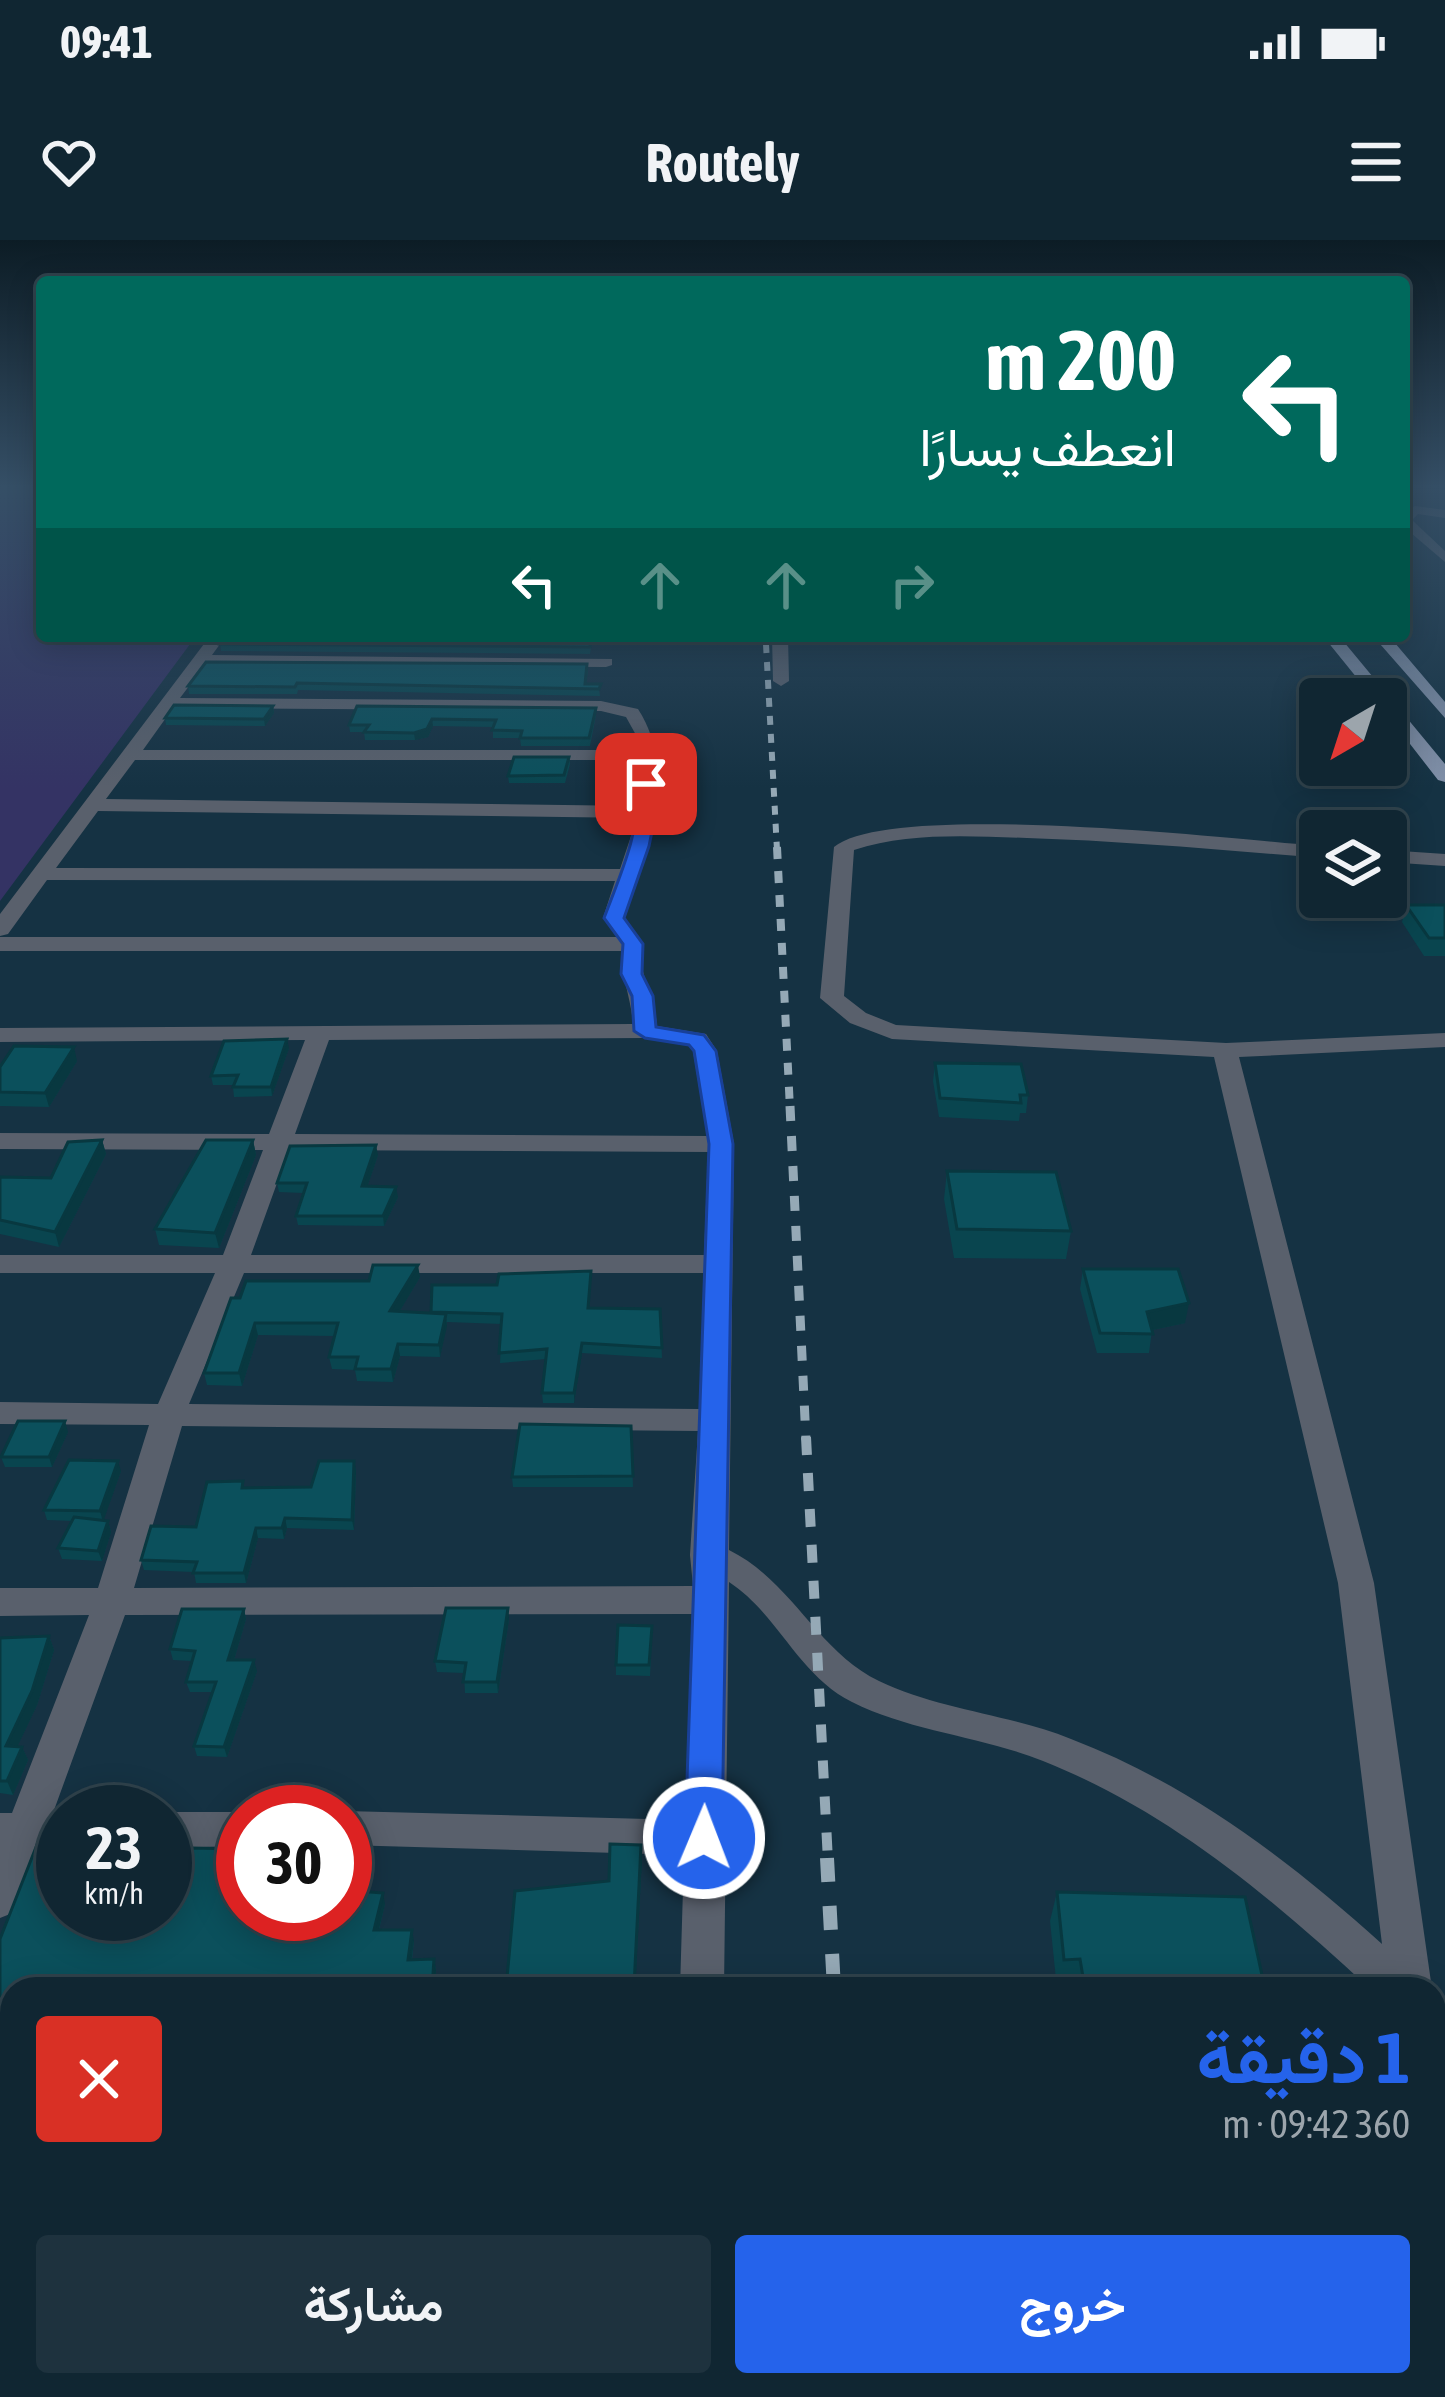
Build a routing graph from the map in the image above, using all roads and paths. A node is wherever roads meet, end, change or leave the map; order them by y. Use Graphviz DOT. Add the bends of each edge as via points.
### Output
graph roads {
  1 [pos="214,642"];
  2 [pos="608,642"];
  3 [pos="780,642"];
  4 [pos="1336,642"];
  5 [pos="1386,642"];
  6 [pos="200,660"];
  7 [pos="606,662"];
  8 [pos="1365,678"];
  9 [pos="781,681"];
  10 [pos="168,703"];
  11 [pos="601,706"];
  12 [pos="1445,712"];
  13 [pos="1407,729"];
  14 [pos="126,755"];
  15 [pos="645,755"];
  16 [pos="1445,776"];
  17 [pos="88,806"];
  18 [pos="648,812"];
  19 [pos="1299,851"];
  20 [pos="1407,857"];
  21 [pos="1445,860"];
  22 [pos="41,874"];
  23 [pos="629,874"];
  24 [pos="0,929"];
  25 [pos="0,944"];
  26 [pos="633,944"];
  27 [pos="645,1031"];
  28 [pos="319,1034"];
  29 [pos="0,1035"];
  30 [pos="1445,1040"];
  31 [pos="1226,1049"];
  32 [pos="277,1140"];
  33 [pos="0,1141"];
  34 [pos="721,1144"];
  35 [pos="235,1262"];
  36 [pos="0,1264"];
  37 [pos="719,1264"];
  38 [pos="0,1413"];
  39 [pos="170,1414"];
  40 [pos="711,1420"];
  41 [pos="709,1555"];
  42 [pos="709,1600"];
  43 [pos="0,1602"];
  44 [pos="112,1602"];
  45 [pos="372,1829"];
  46 [pos="30,1831"];
  47 [pos="704,1838"];
  48 [pos="0,1899"];
  49 [pos="702,1977"];
  50 [pos="1392,1977"];
  51 [pos="1405,1977"];
  1 -- 6 [label="street"];
  2 -- 7 [label="street"];
  3 -- 9 [label="street"];
  4 -- 8 [label="main road"];
  5 -- 12 [label="main road"];
  6 -- 7 [label="street"];
  6 -- 10 [label="street"];
  7 -- 11 [label="street"];
  10 -- 11 [label="street"];
  10 -- 14 [label="street"];
  11 -- 15 [label="street" via="640,721"];
  13 -- 16 [label="main road"];
  14 -- 15 [label="street"];
  14 -- 17 [label="street"];
  15 -- 18 [label="street"];
  17 -- 18 [label="street"];
  17 -- 22 [label="street"];
  18 -- 23 [label="street"];
  19 -- 31 [label="street" via="995,830 887,832 844,847 830,989 858,1018 892,1032"];
  20 -- 21 [label="street"];
  22 -- 23 [label="street"];
  22 -- 24 [label="street"];
  23 -- 26 [label="street" via="614,918"];
  25 -- 26 [label="street"];
  26 -- 27 [label="street"];
  27 -- 28 [label="street"];
  27 -- 34 [label="street" via="697,1040 705,1051"];
  28 -- 29 [label="street"];
  28 -- 32 [label="street"];
  30 -- 31 [label="street"];
  31 -- 51 [label="street" via="1357,1583"];
  32 -- 33 [label="street"];
  32 -- 34 [label="street"];
  32 -- 35 [label="street"];
  34 -- 37 [label="street"];
  35 -- 36 [label="street"];
  35 -- 37 [label="street"];
  35 -- 39 [label="street"];
  37 -- 40 [label="street"];
  38 -- 39 [label="street"];
  39 -- 40 [label="street"];
  39 -- 44 [label="street"];
  40 -- 41 [label="street"];
  41 -- 42 [label="street"];
  41 -- 50 [label="street" via="747,1574 821,1663 862,1689 1057,1749 1203,1824 1282,1880"];
  42 -- 44 [label="street"];
  42 -- 47 [label="street"];
  43 -- 44 [label="street"];
  44 -- 46 [label="street"];
  45 -- 47 [label="street"];
  46 -- 48 [label="street"];
  47 -- 49 [label="street"];
}
